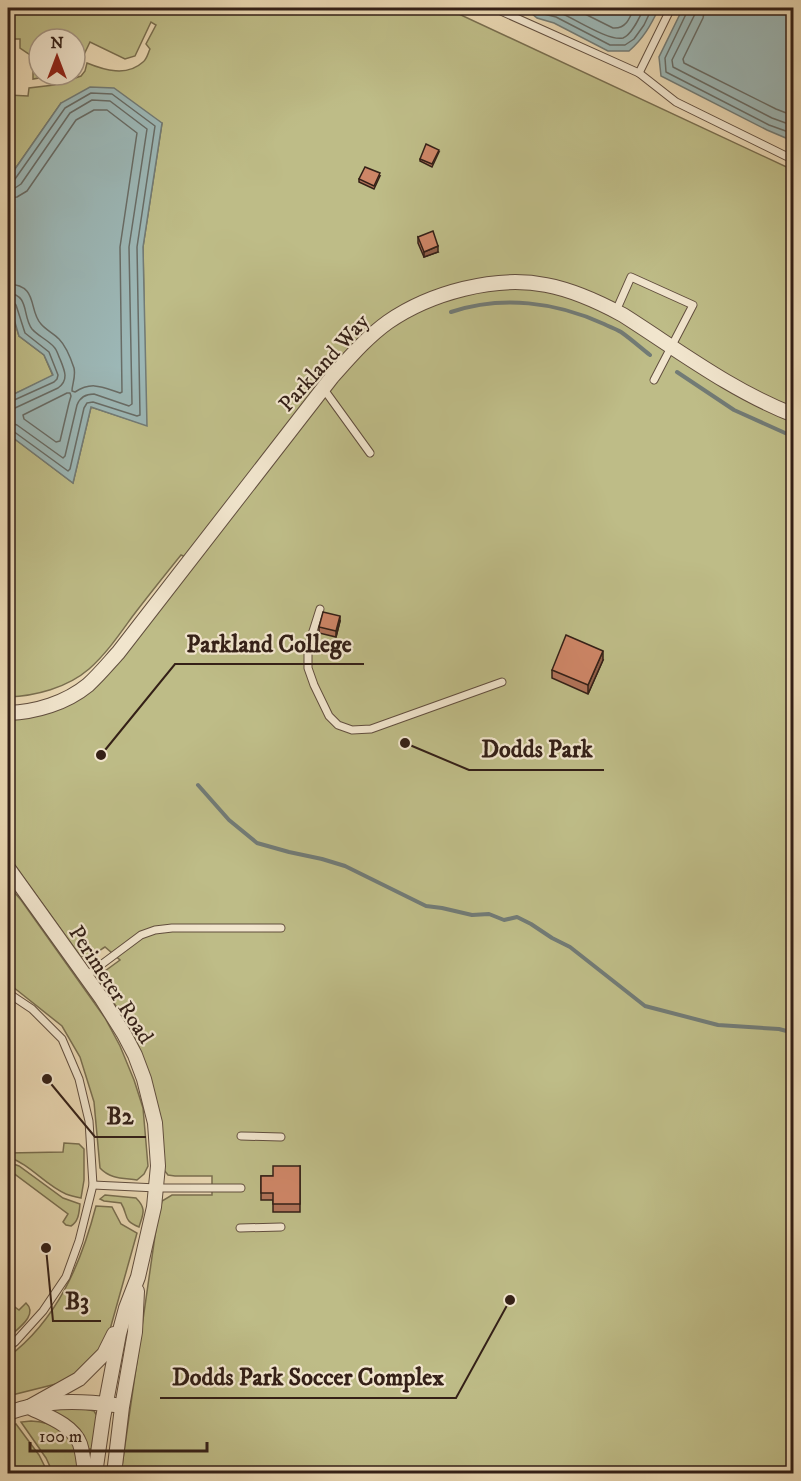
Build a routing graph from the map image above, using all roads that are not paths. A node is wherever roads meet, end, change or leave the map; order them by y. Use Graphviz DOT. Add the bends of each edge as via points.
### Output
graph roads {
  1 [pos="494,8"];
  2 [pos="671,8"];
  3 [pos="639,73"];
  4 [pos="794,160"];
  5 [pos="616,311"];
  6 [pos="672,347"];
  7 [pos="654,380"];
  8 [pos="323,388"];
  9 [pos="794,416"];
  10 [pos="370,453"];
  11 [pos="320,609"];
  12 [pos="502,682"];
  13 [pos="8,713"];
  14 [pos="8,868"];
  15 [pos="280,928"];
  16 [pos="86,976"];
  17 [pos="8,993"];
  18 [pos="241,1136"];
  19 [pos="280,1137"];
  20 [pos="93,1185"];
  21 [pos="157,1188"];
  22 [pos="241,1188"];
  23 [pos="280,1227"];
  24 [pos="240,1228"];
  25 [pos="138,1277"];
  26 [pos="126,1308"];
  27 [pos="8,1347"];
  28 [pos="106,1404"];
  29 [pos="30,1407"];
  30 [pos="122,1407"];
  31 [pos="8,1413"];
  32 [pos="85,1473"];
  33 [pos="95,1473"];
  34 [pos="114,1473"];
  1 -- 3 [label="lane"];
  2 -- 3 [label="lane"];
  3 -- 4 [label="lane" via="676,102"];
  5 -- 6 [label="street, Parkland Way"];
  5 -- 6 [label="lane" via="632,277 693,306"];
  5 -- 8 [label="street, Parkland Way" via="544,284 500,283 448,293 387,323"];
  6 -- 7 [label="lane"];
  6 -- 9 [label="street, Parkland Way" via="741,391"];
  8 -- 10 [label="lane"];
  8 -- 13 [label="street, Parkland Way" via="99,675 86,687 50,706"];
  11 -- 12 [label="lane" via="308,647 308,668 329,716 339,725 352,730 371,729"];
  14 -- 16 [label="street, Perimeter Road"];
  15 -- 16 [label="lane" via="155,930 141,935"];
  16 -- 21 [label="street, Perimeter Road" via="124,1034 144,1079 155,1123"];
  17 -- 20 [label="lane" via="63,1040 79,1079 89,1121"];
  18 -- 19 [label="lane"];
  20 -- 21 [label="lane"];
  20 -- 27 [label="lane" via="66,1277 43,1311"];
  21 -- 22 [label="lane"];
  21 -- 25 [label="street, Perimeter Road"];
  23 -- 24 [label="lane"];
  25 -- 26 [label="street, Perimeter Road"];
  25 -- 30 [label="street, Perimeter Road" via="135,1332"];
  26 -- 28 [label="street, Perimeter Road"];
  26 -- 29 [label="street" via="104,1354 80,1379"];
  28 -- 29 [label="street" via="59,1401"];
  28 -- 30 [label="street"];
  28 -- 33 [label="street, Perimeter Road"];
  29 -- 31 [label="street"];
  29 -- 32 [label="street" via="72,1433 80,1444"];
  30 -- 34 [label="street, Perimeter Road"];
}
